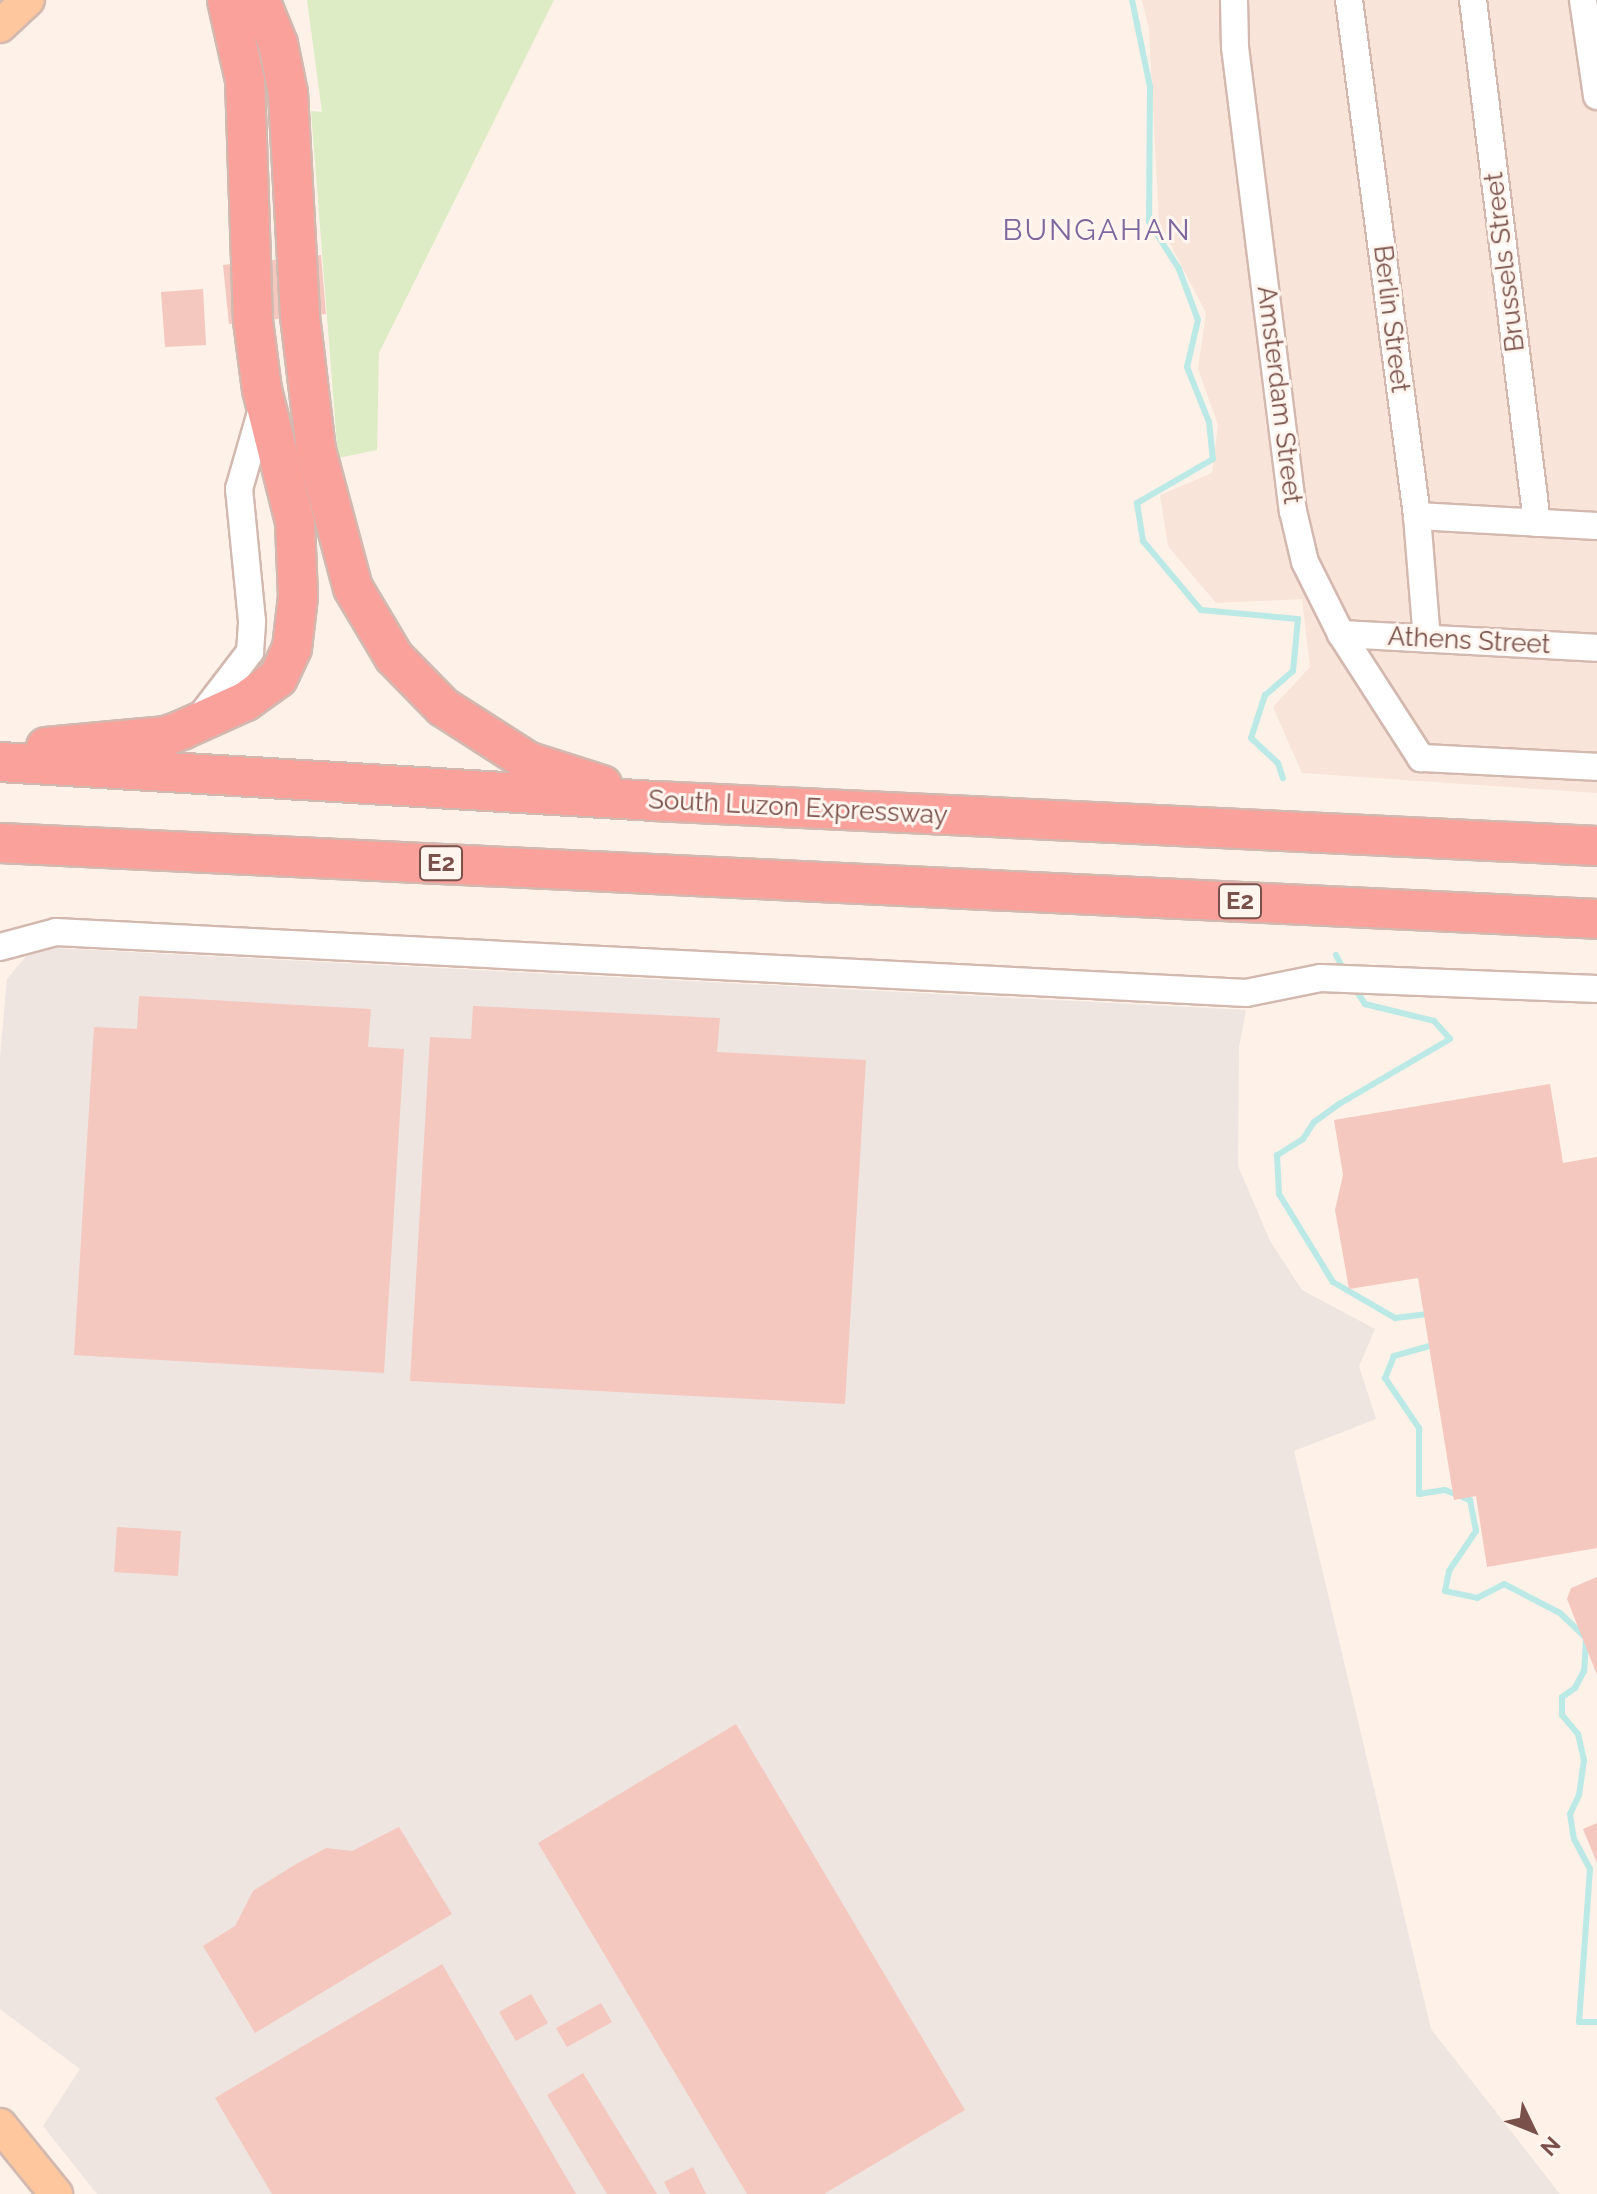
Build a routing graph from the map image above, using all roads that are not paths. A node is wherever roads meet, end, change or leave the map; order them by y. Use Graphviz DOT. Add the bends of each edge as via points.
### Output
graph roads {
  1 [pos="28,0"];
  2 [pos="227,0"];
  3 [pos="260,0"];
  4 [pos="1234,0"];
  5 [pos="1349,0"];
  6 [pos="1473,0"];
  7 [pos="1583,0"];
  8 [pos="0,26"];
  9 [pos="1597,96"];
  10 [pos="262,390"];
  11 [pos="1417,516"];
  12 [pos="1537,523"];
  13 [pos="1597,526"];
  14 [pos="1341,634"];
  15 [pos="1427,639"];
  16 [pos="1597,648"];
  17 [pos="192,726"];
  18 [pos="0,753"];
  19 [pos="0,762"];
  20 [pos="1597,767"];
  21 [pos="654,801"];
  22 [pos="0,843"];
  23 [pos="1597,846"];
  24 [pos="1597,919"];
  25 [pos="0,947"];
  26 [pos="1597,989"];
  27 [pos="1,2128"];
  28 [pos="56,2194"];
  1 -- 8 [label="main road"];
  2 -- 10 [label="highway" via="245,80 247,263"];
  3 -- 21 [label="highway" via="278,44 288,93 300,316 316,450 353,588 394,657 463,722 527,761"];
  4 -- 14 [label="street, Amsterdam Street" via="1235,47 1293,511 1305,562"];
  5 -- 11 [label="street, Berlin Street"];
  6 -- 12 [label="street, Brussels Street"];
  7 -- 9 [label="street"];
  10 -- 17 [label="street" via="259,433 240,473 239,489 252,621 250,652"];
  10 -- 17 [label="highway" via="295,522 298,597 292,648 278,678 246,701"];
  11 -- 12 [label="street"];
  11 -- 15 [label="street, Berlin Street"];
  12 -- 13 [label="street"];
  14 -- 15 [label="street, Athens Street"];
  14 -- 20 [label="street, Amsterdam Street" via="1421,758"];
  15 -- 16 [label="street, Athens Street"];
  17 -- 18 [label="highway" via="166,736"];
  19 -- 21 [label="highway, South Luzon Expressway"];
  21 -- 23 [label="highway, South Luzon Expressway"];
  22 -- 24 [label="highway, E2"];
  25 -- 26 [label="street" via="56,932 1246,993 1321,978"];
  27 -- 28 [label="main road"];
}
